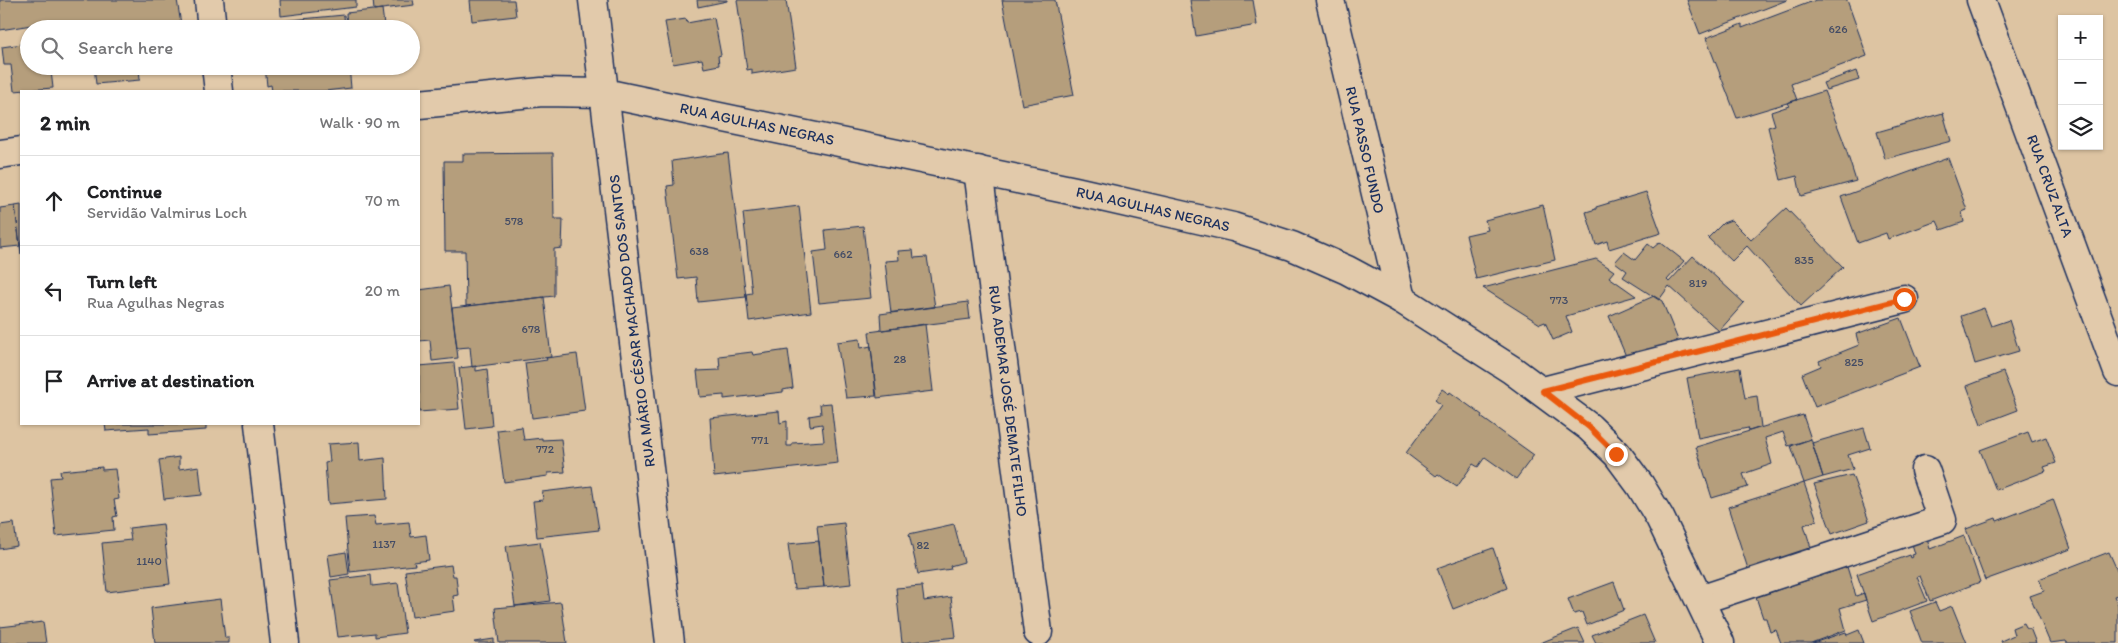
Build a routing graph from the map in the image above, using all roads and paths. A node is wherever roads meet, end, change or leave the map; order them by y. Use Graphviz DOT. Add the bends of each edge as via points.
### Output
graph roads {
  1 [pos="208,0"];
  2 [pos="593,0"];
  3 [pos="1330,0"];
  4 [pos="1981,0"];
  5 [pos="211,20"];
  6 [pos="217,75"];
  7 [pos="219,90"];
  8 [pos="604,93"];
  9 [pos="420,104"];
  10 [pos="20,151"];
  11 [pos="0,154"];
  12 [pos="978,170"];
  13 [pos="1401,299"];
  14 [pos="1904,299"];
  15 [pos="2118,372"];
  16 [pos="1543,391"];
  17 [pos="259,425"];
  18 [pos="1925,470"];
  19 [pos="1700,600"];
  20 [pos="1038,632"];
  21 [pos="285,643"];
  22 [pos="670,643"];
  23 [pos="1720,643"];
  1 -- 5 [label="street"];
  2 -- 8 [label="street, RUA MÁRIO CÉSAR MACHADO DOS SANTOS"];
  3 -- 13 [label="street, RUA PASSO FUNDO"];
  4 -- 15 [label="street, RUA CRUZ ALTA"];
  6 -- 7 [label="street"];
  8 -- 9 [label="street, RUA AGULHAS NEGRAS" via="542,92"];
  8 -- 12 [label="street, RUA AGULHAS NEGRAS"];
  8 -- 22 [label="street, RUA MÁRIO CÉSAR MACHADO DOS SANTOS"];
  10 -- 11 [label="street"];
  12 -- 13 [label="street, RUA AGULHAS NEGRAS" via="1233,227 1292,246"];
  12 -- 20 [label="street, RUA ADEMAR JOSÉ DEMATE FILHO"];
  13 -- 16 [label="street, RUA AGULHAS NEGRAS"];
  14 -- 16 [label="street"];
  16 -- 19 [label="street, RUA AGULHAS NEGRAS" via="1589,427 1640,485"];
  17 -- 21 [label="street"];
  18 -- 19 [label="street" via="1942,520"];
  19 -- 23 [label="street, RUA AGULHAS NEGRAS"];
}
